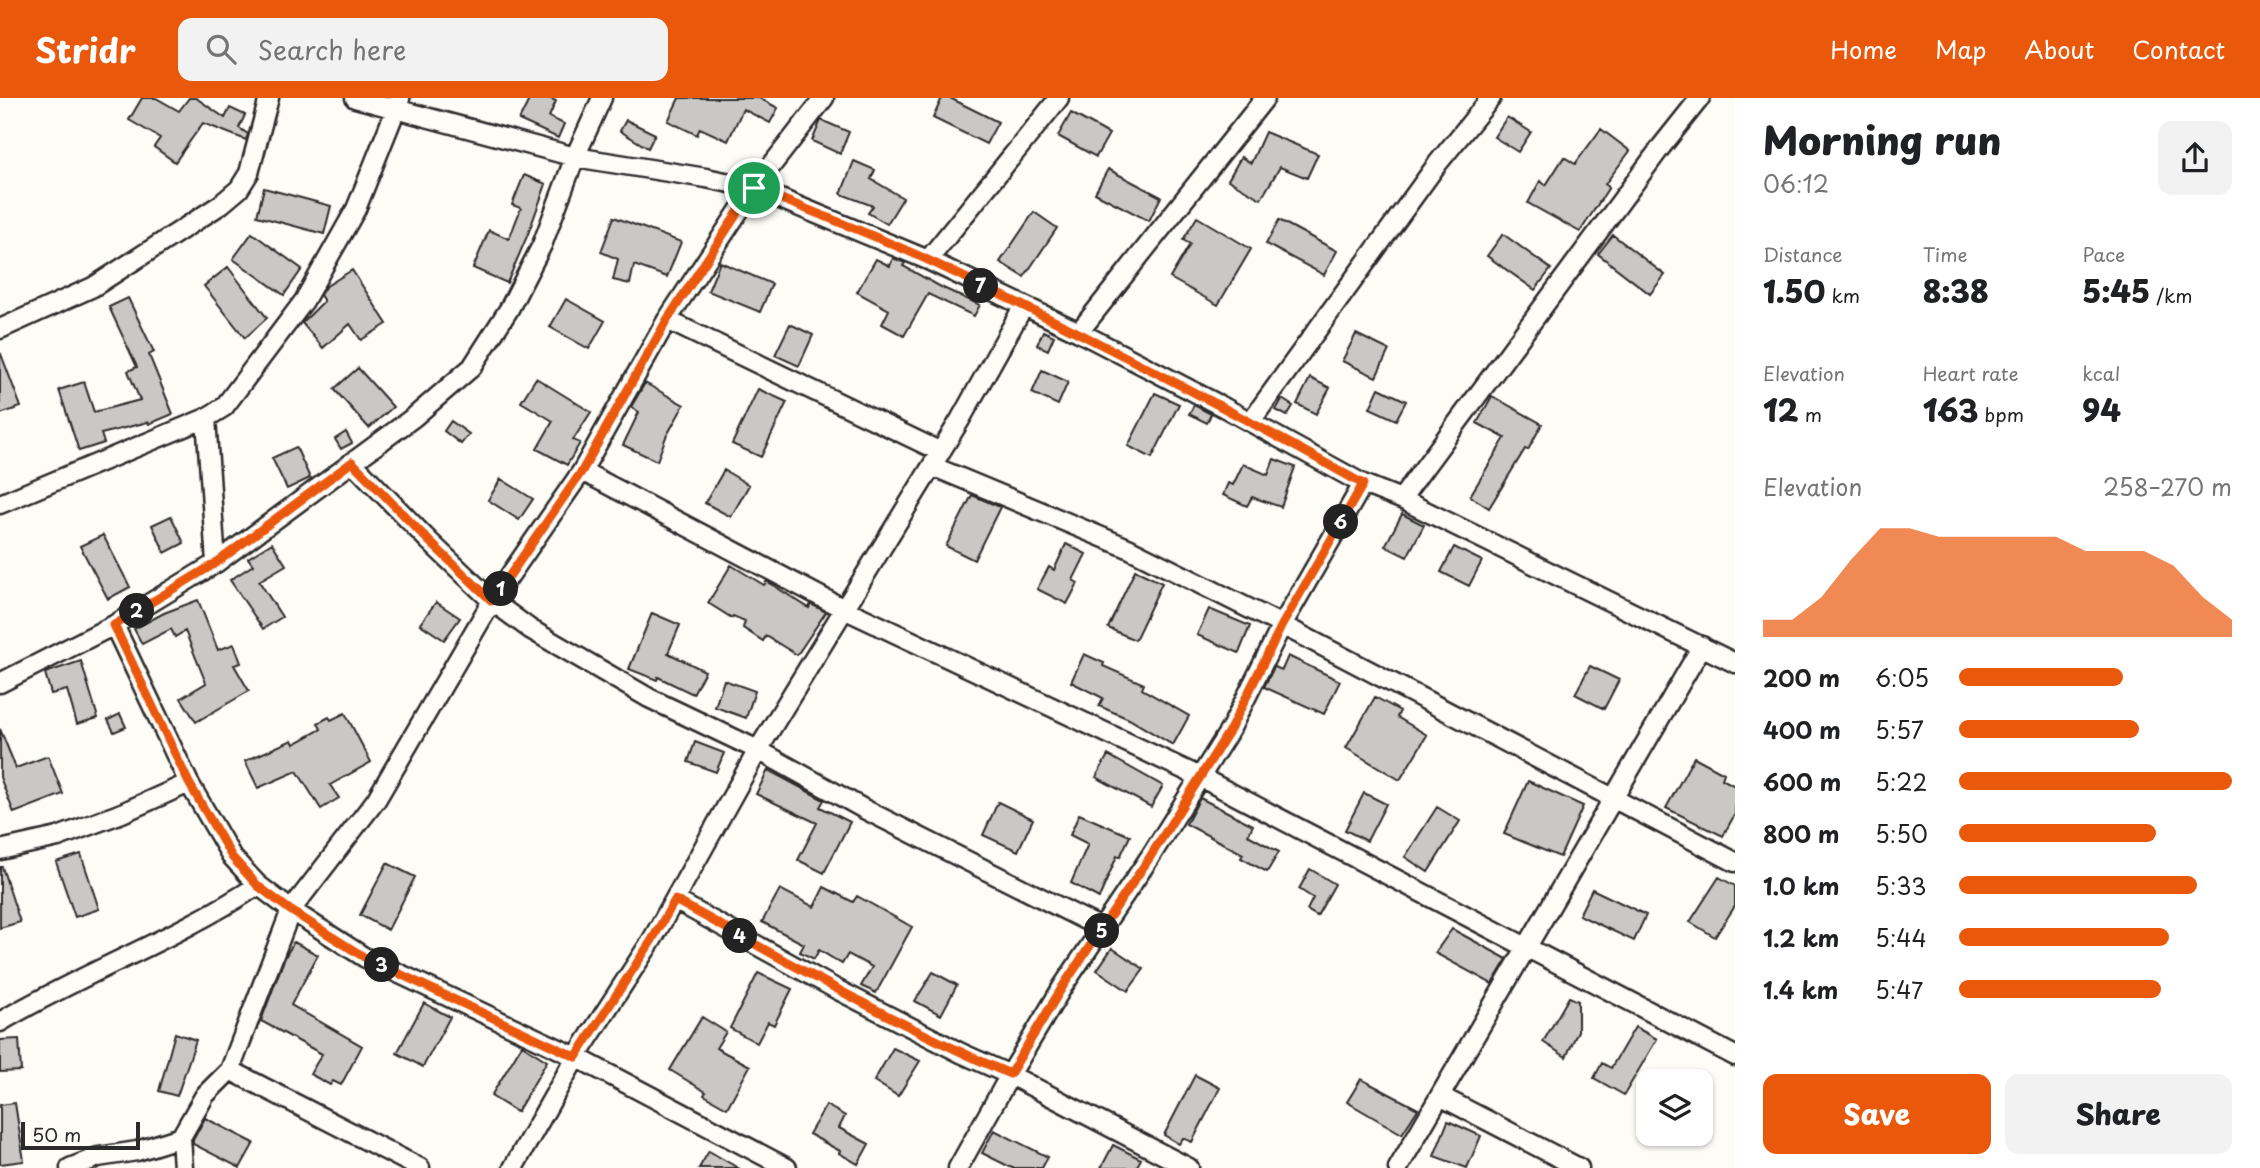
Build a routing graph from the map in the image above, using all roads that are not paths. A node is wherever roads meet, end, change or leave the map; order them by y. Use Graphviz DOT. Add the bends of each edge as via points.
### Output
graph roads {
  1 [pos="269,98"];
  2 [pos="355,98"];
  3 [pos="602,98"];
  4 [pos="824,98"];
  5 [pos="1059,98"];
  6 [pos="1265,98"];
  7 [pos="1491,98"];
  8 [pos="1700,98"];
  9 [pos="399,103"];
  10 [pos="575,157"];
  11 [pos="754,188"];
  12 [pos="928,260"];
  13 [pos="1023,307"];
  14 [pos="667,320"];
  15 [pos="0,329"];
  16 [pos="1079,332"];
  17 [pos="206,418"];
  18 [pos="1251,421"];
  19 [pos="936,459"];
  20 [pos="352,462"];
  21 [pos="582,471"];
  22 [pos="1363,484"];
  23 [pos="1401,499"];
  24 [pos="0,504"];
  25 [pos="216,563"];
  26 [pos="492,601"];
  27 [pos="844,609"];
  28 [pos="114,625"];
  29 [pos="1282,625"];
  30 [pos="1702,646"];
  31 [pos="1735,663"];
  32 [pos="0,683"];
  33 [pos="758,750"];
  34 [pos="1200,777"];
  35 [pos="189,783"];
  36 [pos="1614,798"];
  37 [pos="0,850"];
  38 [pos="1735,862"];
  39 [pos="258,886"];
  40 [pos="675,900"];
  41 [pos="290,910"];
  42 [pos="1103,929"];
  43 [pos="1526,948"];
  44 [pos="0,1021"];
  45 [pos="1735,1056"];
  46 [pos="576,1057"];
  47 [pos="230,1070"];
  48 [pos="1010,1074"];
  49 [pos="1440,1096"];
  50 [pos="181,1137"];
  51 [pos="70,1168"];
  52 [pos="183,1168"];
  53 [pos="420,1168"];
  54 [pos="513,1168"];
  55 [pos="788,1168"];
  56 [pos="958,1168"];
  57 [pos="1189,1168"];
  58 [pos="1398,1168"];
  59 [pos="1579,1168"];
  1 -- 15 [label="street" via="249,173 239,189 93,287"];
  2 -- 9 [label="street"];
  3 -- 10 [label="street"];
  4 -- 11 [label="street"];
  5 -- 12 [label="street"];
  6 -- 16 [label="street"];
  7 -- 18 [label="street" via="1438,163"];
  8 -- 23 [label="street"];
  9 -- 10 [label="street"];
  9 -- 17 [label="street" via="356,209 304,301 224,407"];
  10 -- 11 [label="street"];
  10 -- 20 [label="street" via="542,245 472,367"];
  11 -- 12 [label="street"];
  11 -- 14 [label="street"];
  12 -- 13 [label="street"];
  13 -- 16 [label="street"];
  13 -- 19 [label="street"];
  14 -- 19 [label="street"];
  14 -- 21 [label="street"];
  16 -- 18 [label="street"];
  17 -- 24 [label="street"];
  17 -- 25 [label="street"];
  18 -- 22 [label="street"];
  19 -- 27 [label="street"];
  19 -- 29 [label="street"];
  20 -- 25 [label="street"];
  20 -- 26 [label="street"];
  21 -- 26 [label="street"];
  21 -- 27 [label="street"];
  22 -- 23 [label="street"];
  22 -- 29 [label="street"];
  23 -- 30 [label="street"];
  25 -- 28 [label="street"];
  26 -- 33 [label="street" via="530,629 649,698"];
  26 -- 41 [label="street" via="376,800"];
  27 -- 33 [label="street"];
  27 -- 34 [label="street"];
  28 -- 32 [label="street"];
  28 -- 35 [label="street"];
  29 -- 34 [label="street" via="1231,728"];
  29 -- 36 [label="street"];
  30 -- 31 [label="street"];
  30 -- 36 [label="street"];
  33 -- 40 [label="street"];
  33 -- 42 [label="street" via="864,809"];
  34 -- 42 [label="street"];
  34 -- 43 [label="street"];
  35 -- 37 [label="street" via="58,837"];
  35 -- 39 [label="street" via="232,857"];
  36 -- 38 [label="street"];
  36 -- 43 [label="street"];
  39 -- 41 [label="street"];
  39 -- 44 [label="street"];
  40 -- 46 [label="street"];
  40 -- 48 [label="street" via="836,989"];
  41 -- 46 [label="street" via="364,957"];
  41 -- 47 [label="street"];
  42 -- 48 [label="street"];
  43 -- 45 [label="street"];
  43 -- 49 [label="street"];
  46 -- 54 [label="street"];
  46 -- 55 [label="street"];
  47 -- 50 [label="street" via="205,1095"];
  47 -- 53 [label="street"];
  48 -- 56 [label="street"];
  48 -- 57 [label="street"];
  49 -- 58 [label="street"];
  49 -- 59 [label="street"];
  50 -- 51 [label="street"];
  50 -- 52 [label="street"];
}
